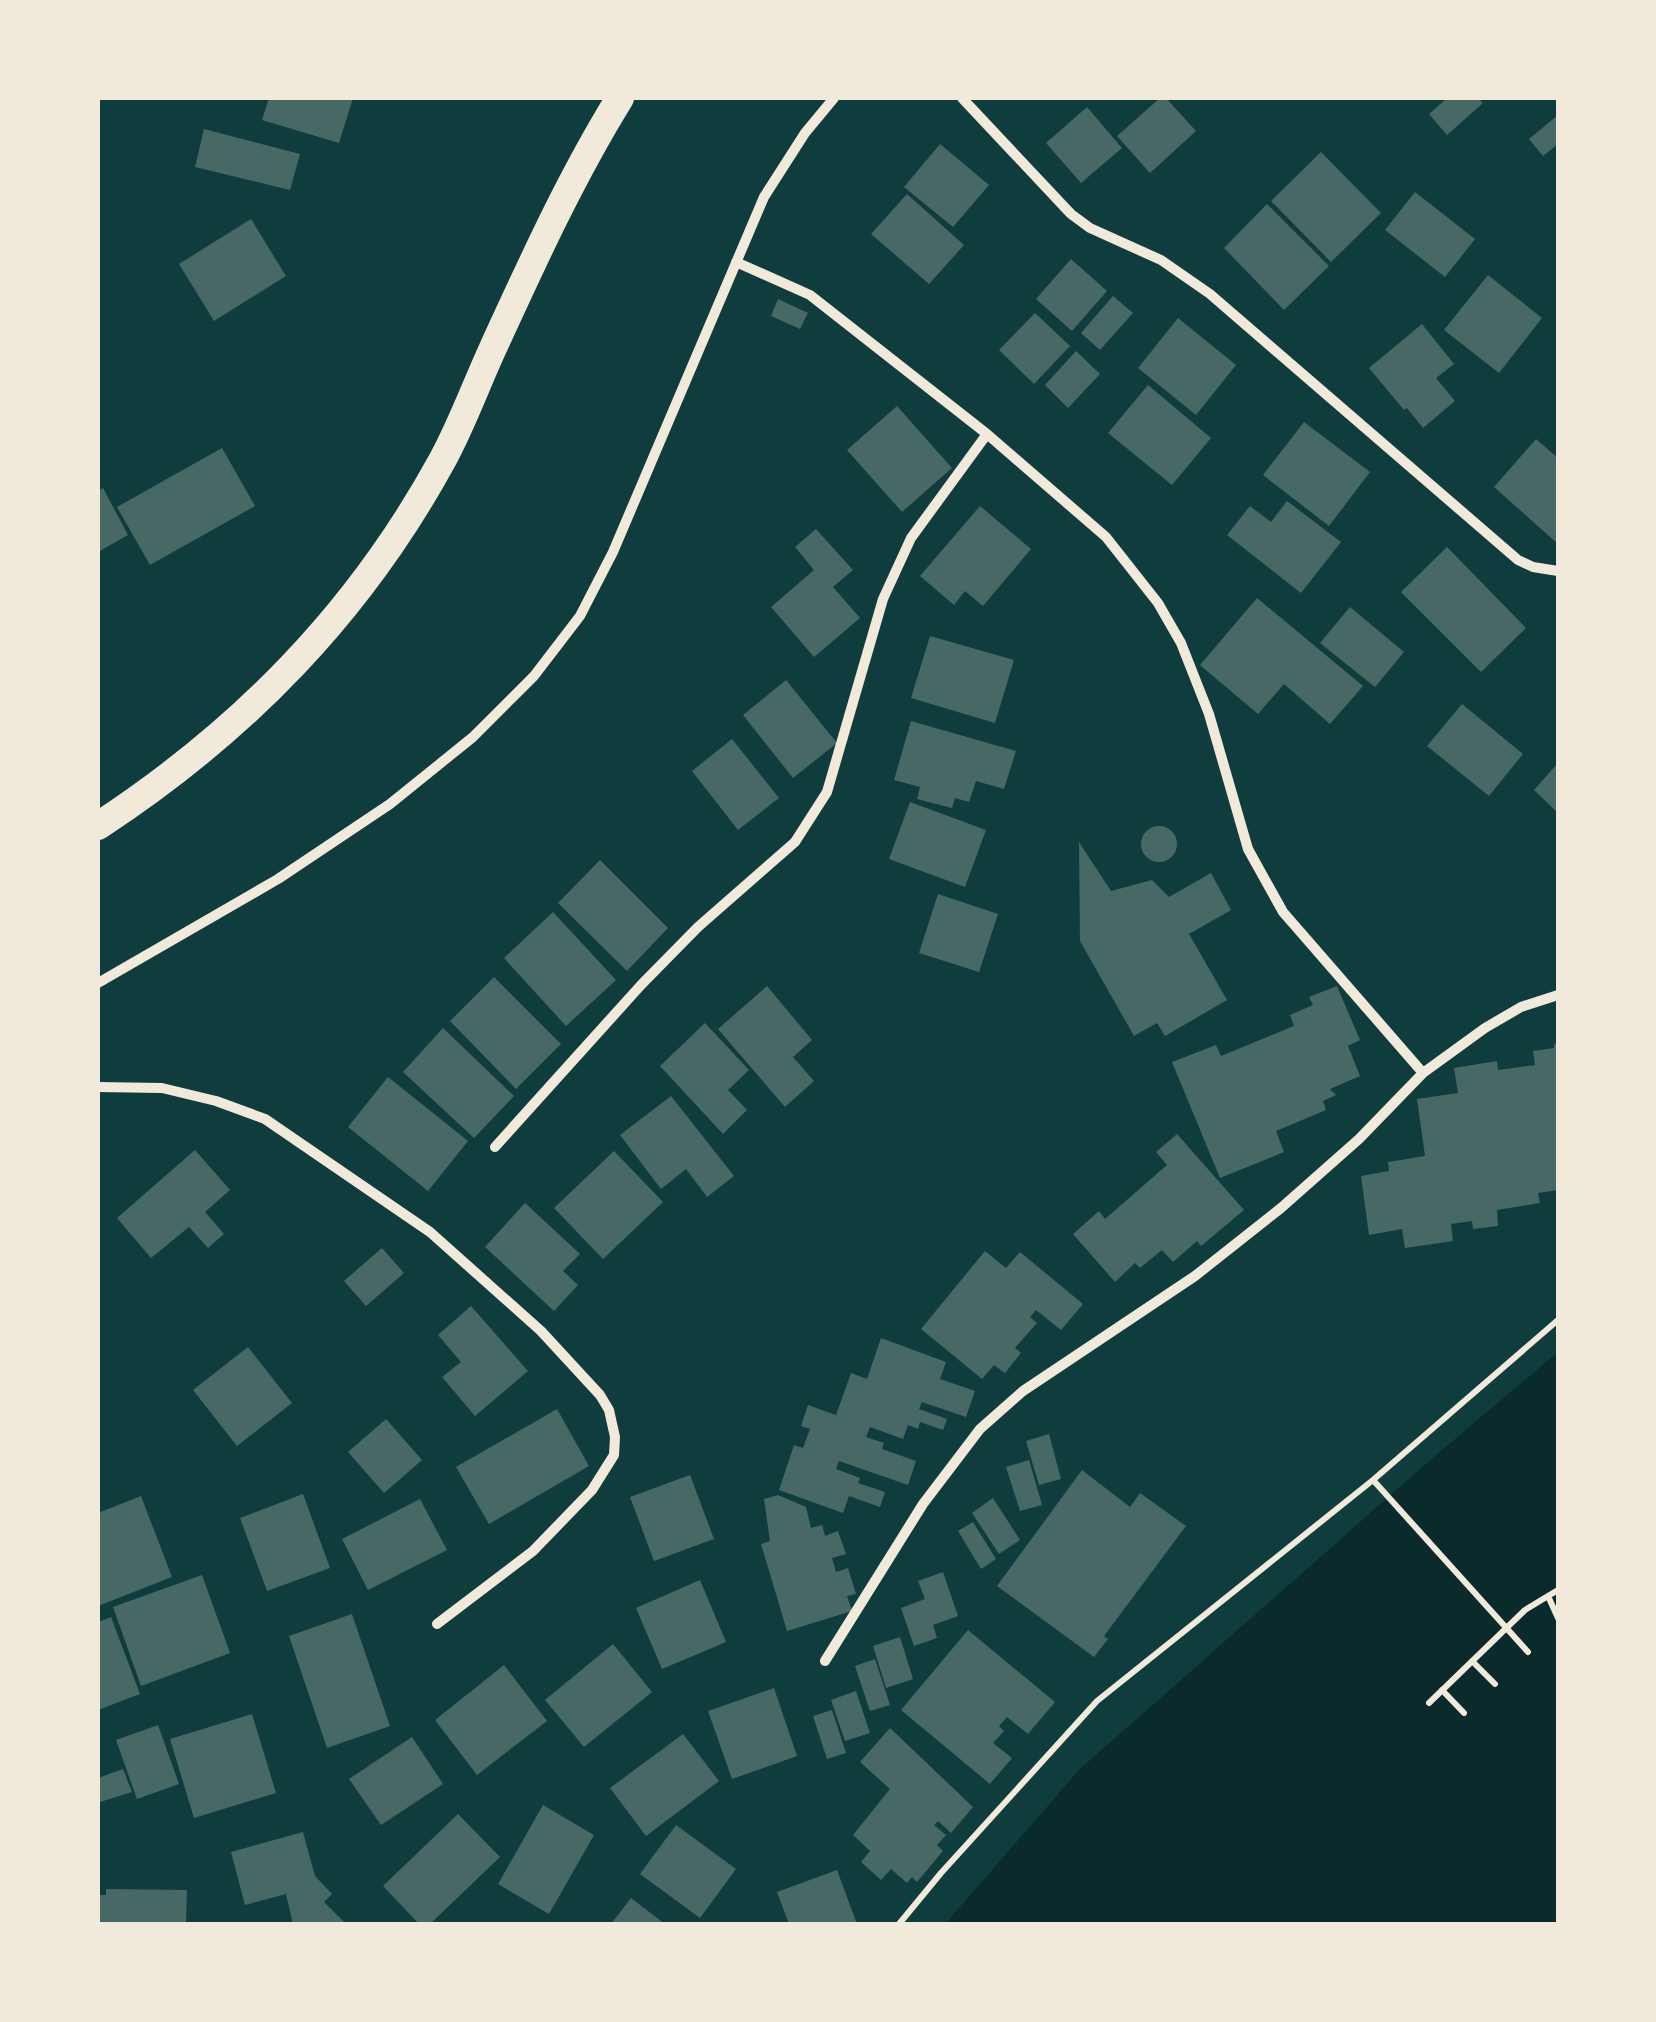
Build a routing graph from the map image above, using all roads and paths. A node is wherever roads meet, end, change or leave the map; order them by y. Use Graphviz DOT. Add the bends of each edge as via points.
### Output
graph roads {
  1 [pos="620,98"];
  2 [pos="834,98"];
  3 [pos="962,98"];
  4 [pos="736,262"];
  5 [pos="987,434"];
  6 [pos="1558,571"];
  7 [pos="98,826"];
  8 [pos="98,983"];
  9 [pos="1558,995"];
  10 [pos="1423,1073"];
  11 [pos="98,1086"];
  12 [pos="495,1148"];
  13 [pos="1558,1320"];
  14 [pos="1373,1480"];
  15 [pos="1558,1590"];
  16 [pos="1548,1596"];
  17 [pos="1558,1618"];
  18 [pos="437,1624"];
  19 [pos="1506,1628"];
  20 [pos="1528,1652"];
  21 [pos="825,1660"];
  22 [pos="1472,1661"];
  23 [pos="1494,1684"];
  24 [pos="1442,1690"];
  25 [pos="1429,1703"];
  26 [pos="1464,1713"];
  27 [pos="899,1924"];
  1 -- 7 [label="highway" via="539,248 443,459 369,574 300,661 239,720"];
  2 -- 4 [label="street" via="764,197"];
  3 -- 6 [label="street" via="1071,214 1161,260 1210,294 1518,560"];
  4 -- 5 [label="street" via="810,295"];
  4 -- 8 [label="street" via="613,552 580,616 534,676 473,737 390,804 278,880"];
  5 -- 10 [label="street" via="1106,537 1158,604 1209,714 1248,849 1283,912"];
  5 -- 12 [label="street" via="911,538 883,599 828,792 795,842 652,973"];
  9 -- 10 [label="street" via="1497,1021"];
  10 -- 21 [label="street" via="1281,1208 980,1428 923,1504"];
  11 -- 18 [label="street" via="162,1088 265,1119 430,1232 541,1331 600,1395 616,1438 614,1455 592,1490 533,1551"];
  13 -- 14 [label="path"];
  14 -- 19 [label="path"];
  14 -- 27 [label="path" via="1098,1701"];
  15 -- 16 [label="path"];
  16 -- 17 [label="path"];
  16 -- 19 [label="path"];
  19 -- 20 [label="path"];
  19 -- 22 [label="path"];
  22 -- 23 [label="path"];
  22 -- 24 [label="path"];
  24 -- 25 [label="path"];
  24 -- 26 [label="path"];
}
